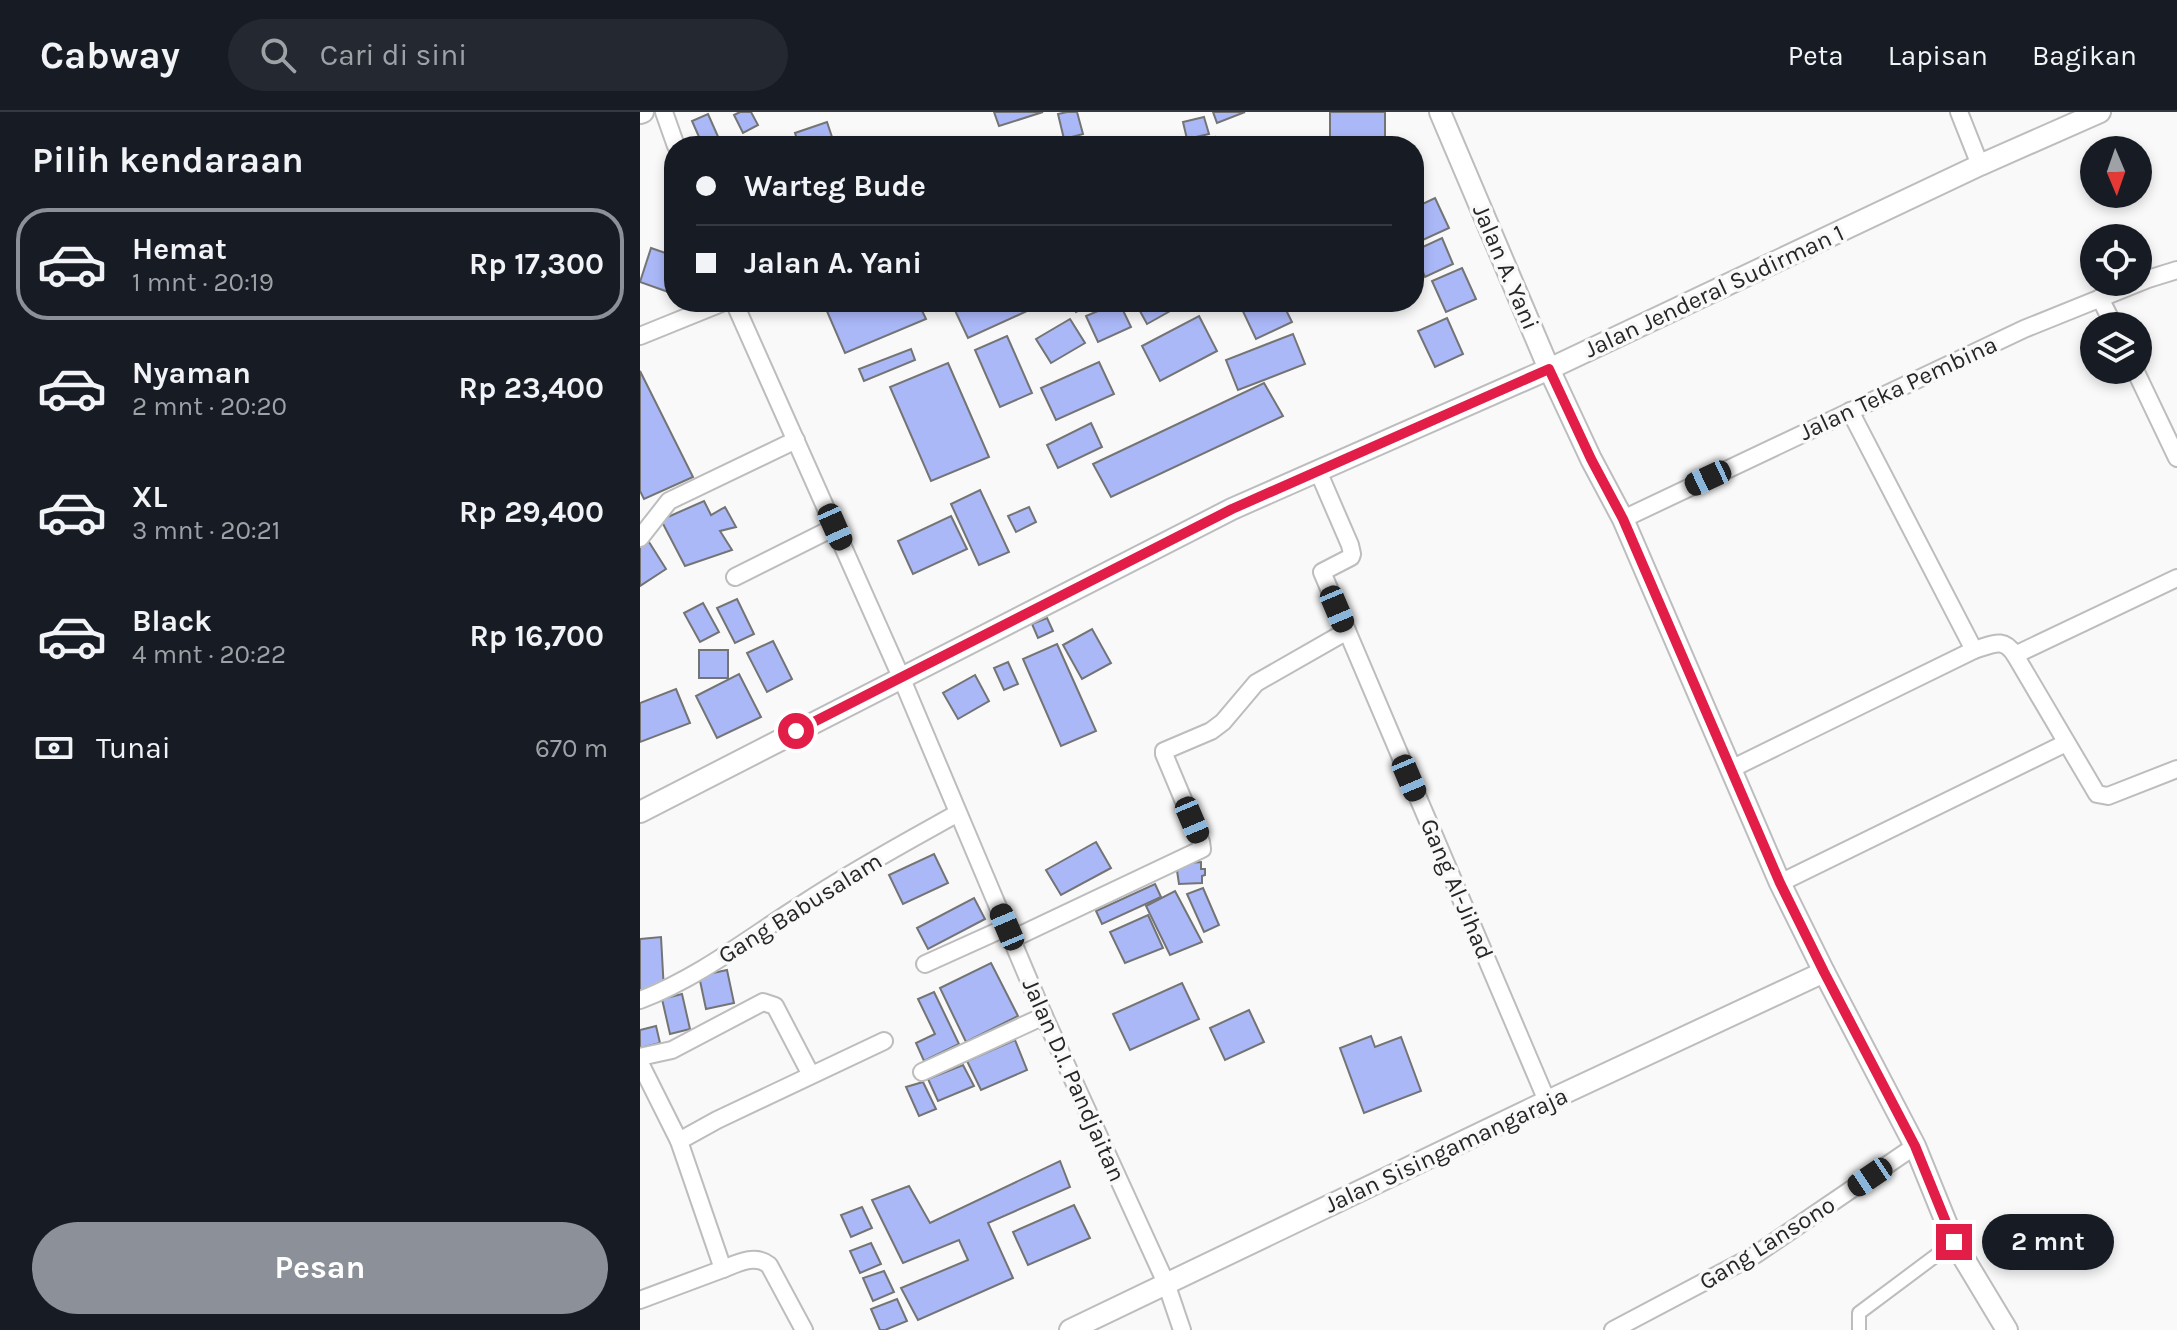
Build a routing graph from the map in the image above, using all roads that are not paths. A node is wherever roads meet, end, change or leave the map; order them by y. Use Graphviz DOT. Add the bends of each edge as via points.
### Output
graph roads {
  1 [pos="664,112"];
  2 [pos="1440,112"];
  3 [pos="1959,112"];
  4 [pos="2100,112"];
  5 [pos="672,136"];
  6 [pos="1980,165"];
  7 [pos="2177,270"];
  8 [pos="2100,298"];
  9 [pos="699,312"];
  10 [pos="738,312"];
  11 [pos="2107,312"];
  12 [pos="640,336"];
  13 [pos="1549,369"];
  14 [pos="2142,384"];
  15 [pos="1850,411"];
  16 [pos="796,440"];
  17 [pos="2177,458"];
  18 [pos="1318,471"];
  19 [pos="1623,519"];
  20 [pos="835,527"];
  21 [pos="640,538"];
  22 [pos="735,577"];
  23 [pos="2177,578"];
  24 [pos="1347,631"];
  25 [pos="1974,650"];
  26 [pos="2015,655"];
  27 [pos="901,677"];
  28 [pos="2066,743"];
  29 [pos="1731,769"];
  30 [pos="2177,769"];
  31 [pos="640,812"];
  32 [pos="958,813"];
  33 [pos="1780,883"];
  34 [pos="1009,933"];
  35 [pos="925,964"];
  36 [pos="1824,972"];
  37 [pos="640,1000"];
  38 [pos="1044,1016"];
  39 [pos="884,1041"];
  40 [pos="640,1057"];
  41 [pos="640,1063"];
  42 [pos="922,1072"];
  43 [pos="811,1075"];
  44 [pos="1547,1101"];
  45 [pos="679,1141"];
  46 [pos="1915,1146"];
  47 [pos="1954,1242"];
  48 [pos="723,1269"];
  49 [pos="1166,1283"];
  50 [pos="640,1300"];
  51 [pos="804,1330"];
  52 [pos="1070,1330"];
  53 [pos="1182,1330"];
  54 [pos="1613,1330"];
  55 [pos="1859,1330"];
  56 [pos="2007,1330"];
  1 -- 5 [label="street"];
  2 -- 13 [label="street, Jalan A. Yani"];
  3 -- 6 [label="street"];
  4 -- 6 [label="street, Jalan Jenderal Sudirman 1"];
  6 -- 13 [label="street, Jalan Jenderal Sudirman 1"];
  7 -- 8 [label="street, Jalan Teka Pembina"];
  8 -- 11 [label="street"];
  8 -- 15 [label="street, Jalan Teka Pembina"];
  9 -- 12 [label="street"];
  10 -- 16 [label="street, Jalan D.I. Pandjaitan"];
  13 -- 18 [label="street, Jalan Jenderal Sudirman 1"];
  13 -- 19 [label="street, Jalan A. Yani"];
  14 -- 17 [label="street"];
  15 -- 19 [label="street, Jalan Teka Pembina"];
  15 -- 25 [label="street"];
  16 -- 20 [label="street, Jalan D.I. Pandjaitan"];
  16 -- 21 [label="street" via="669,501"];
  18 -- 24 [label="street, Gang Al-Jihad" via="1352,554 1322,572"];
  18 -- 27 [label="street, Jalan Jenderal Sudirman 1" via="1232,509"];
  19 -- 29 [label="street, Jalan A. Yani"];
  20 -- 22 [label="street"];
  20 -- 27 [label="street, Jalan D.I. Pandjaitan"];
  23 -- 26 [label="street"];
  24 -- 34 [label="street" via="1256,683 1211,731 1164,751 1202,849"];
  24 -- 44 [label="street, Gang Al-Jihad"];
  25 -- 26 [label="street" via="2002,642"];
  25 -- 29 [label="street"];
  26 -- 28 [label="street"];
  27 -- 31 [label="street, Jalan Jenderal Sudirman 1"];
  27 -- 32 [label="street, Jalan D.I. Pandjaitan"];
  28 -- 30 [label="street" via="2102,797"];
  28 -- 33 [label="street"];
  29 -- 33 [label="street, Jalan A. Yani"];
  32 -- 34 [label="street, Jalan D.I. Pandjaitan"];
  32 -- 37 [label="street, Gang Babusalam" via="874,859 694,975"];
  33 -- 36 [label="street, Jalan A. Yani"];
  34 -- 35 [label="street"];
  34 -- 38 [label="street, Jalan D.I. Pandjaitan"];
  36 -- 44 [label="street, Jalan Sisingamangaraja"];
  36 -- 46 [label="street, Jalan A. Yani"];
  38 -- 42 [label="street"];
  38 -- 49 [label="street, Jalan D.I. Pandjaitan"];
  39 -- 43 [label="street"];
  40 -- 43 [label="street" via="672,1050 763,1002 775,1006"];
  41 -- 45 [label="street"];
  43 -- 45 [label="street"];
  44 -- 49 [label="street, Jalan Sisingamangaraja"];
  45 -- 48 [label="street"];
  46 -- 47 [label="street, Jalan A. Yani"];
  46 -- 54 [label="street, Gang Lansono" via="1755,1255"];
  47 -- 55 [label="street" via="1859,1313"];
  47 -- 56 [label="street, Jalan A. Yani"];
  48 -- 50 [label="street"];
  48 -- 51 [label="street" via="764,1261"];
  49 -- 52 [label="street, Jalan Sisingamangaraja"];
  49 -- 53 [label="street, Jalan D.I. Pandjaitan"];
}
